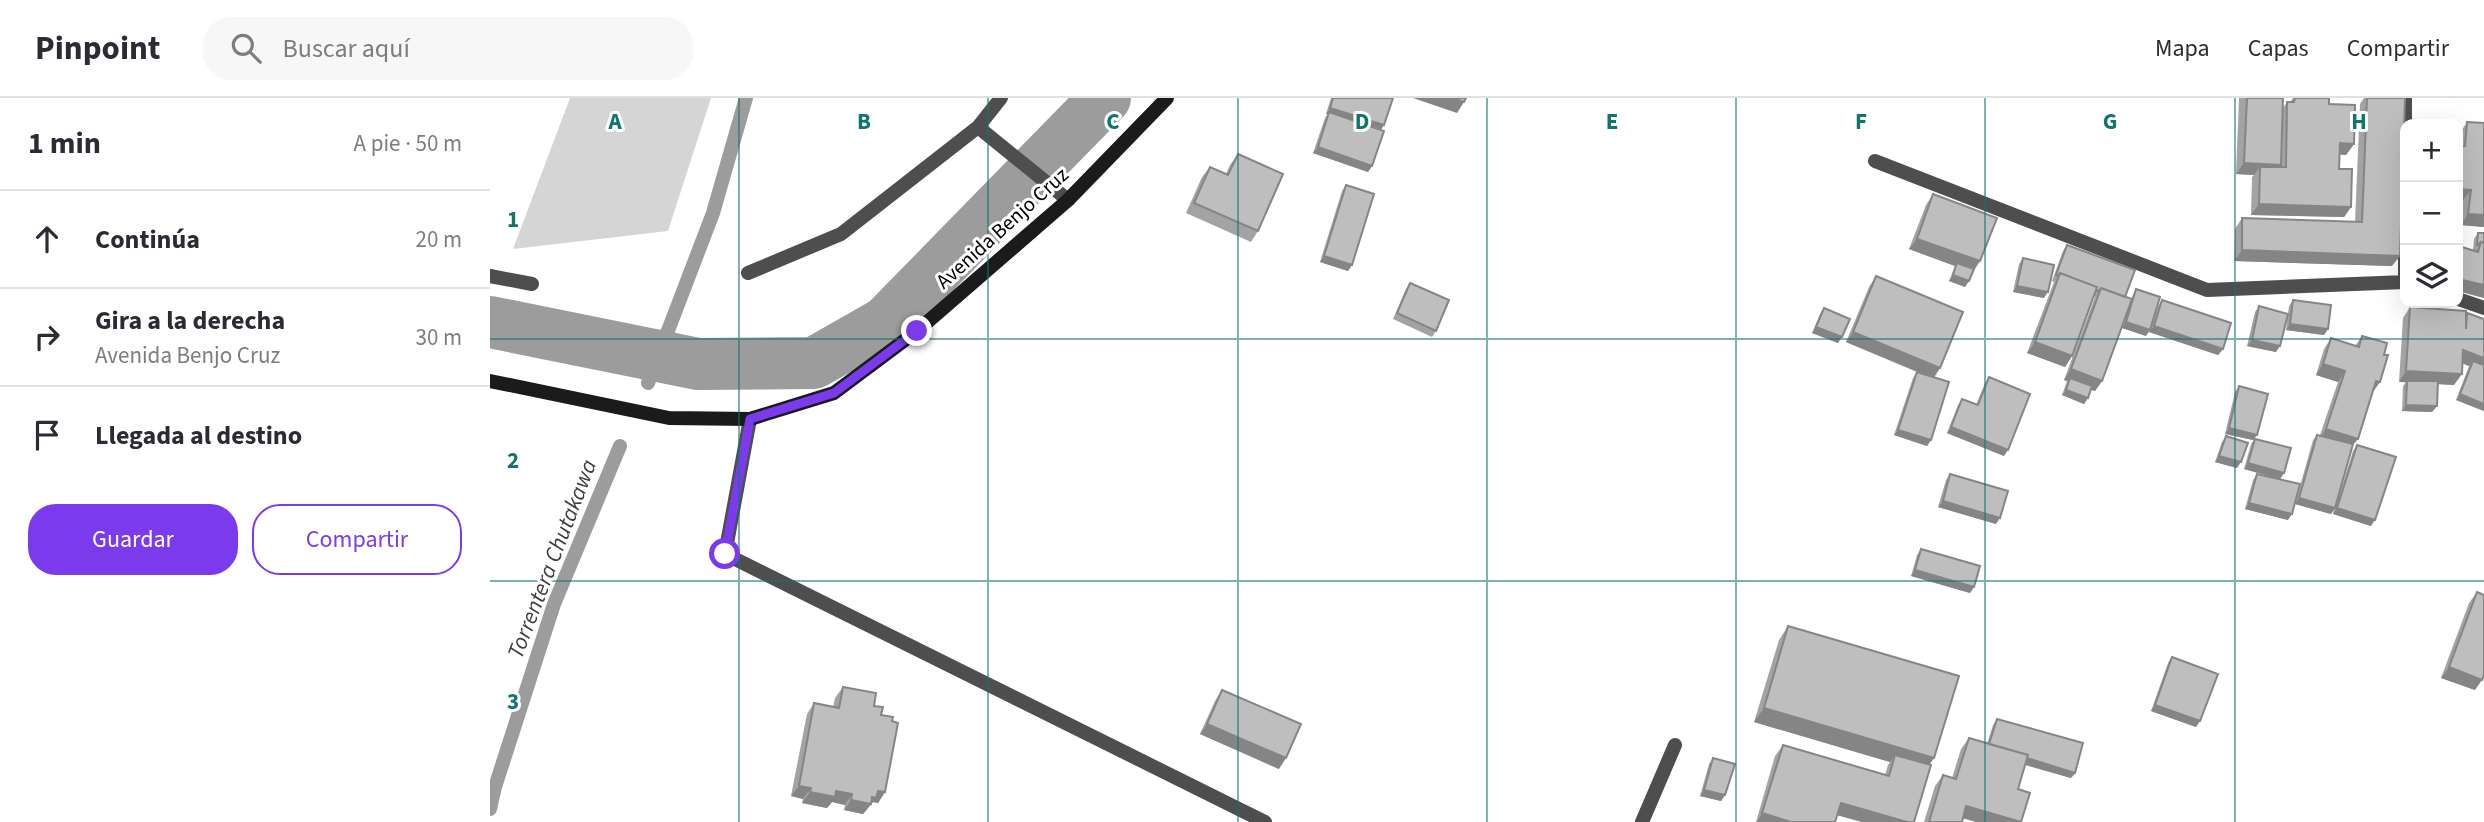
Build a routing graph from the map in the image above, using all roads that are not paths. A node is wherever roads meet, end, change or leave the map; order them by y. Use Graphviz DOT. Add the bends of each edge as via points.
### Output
graph roads {
  1 [pos="1001,98"];
  2 [pos="1167,98"];
  3 [pos="2405,98"];
  4 [pos="978,127"];
  5 [pos="1875,161"];
  6 [pos="1068,200"];
  7 [pos="2405,245"];
  8 [pos="748,273"];
  9 [pos="490,276"];
  10 [pos="2400,282"];
  11 [pos="533,284"];
  12 [pos="2463,301"];
  13 [pos="2484,308"];
  14 [pos="490,381"];
  15 [pos="750,419"];
  16 [pos="1675,745"];
  17 [pos="1265,822"];
  18 [pos="1642,822"];
  1 -- 4 [label="street"];
  2 -- 6 [label="street, Avenida Benjo Cruz"];
  3 -- 7 [label="street"];
  4 -- 6 [label="street"];
  4 -- 8 [label="street" via="841,234"];
  5 -- 10 [label="street" via="2207,290"];
  6 -- 15 [label="street, Avenida Benjo Cruz" via="917,331 834,393"];
  9 -- 11 [label="street"];
  12 -- 13 [label="street"];
  14 -- 15 [label="street, Avenida Benjo Cruz" via="669,418"];
  15 -- 17 [label="street" via="725,554"];
  16 -- 18 [label="street"];
}
